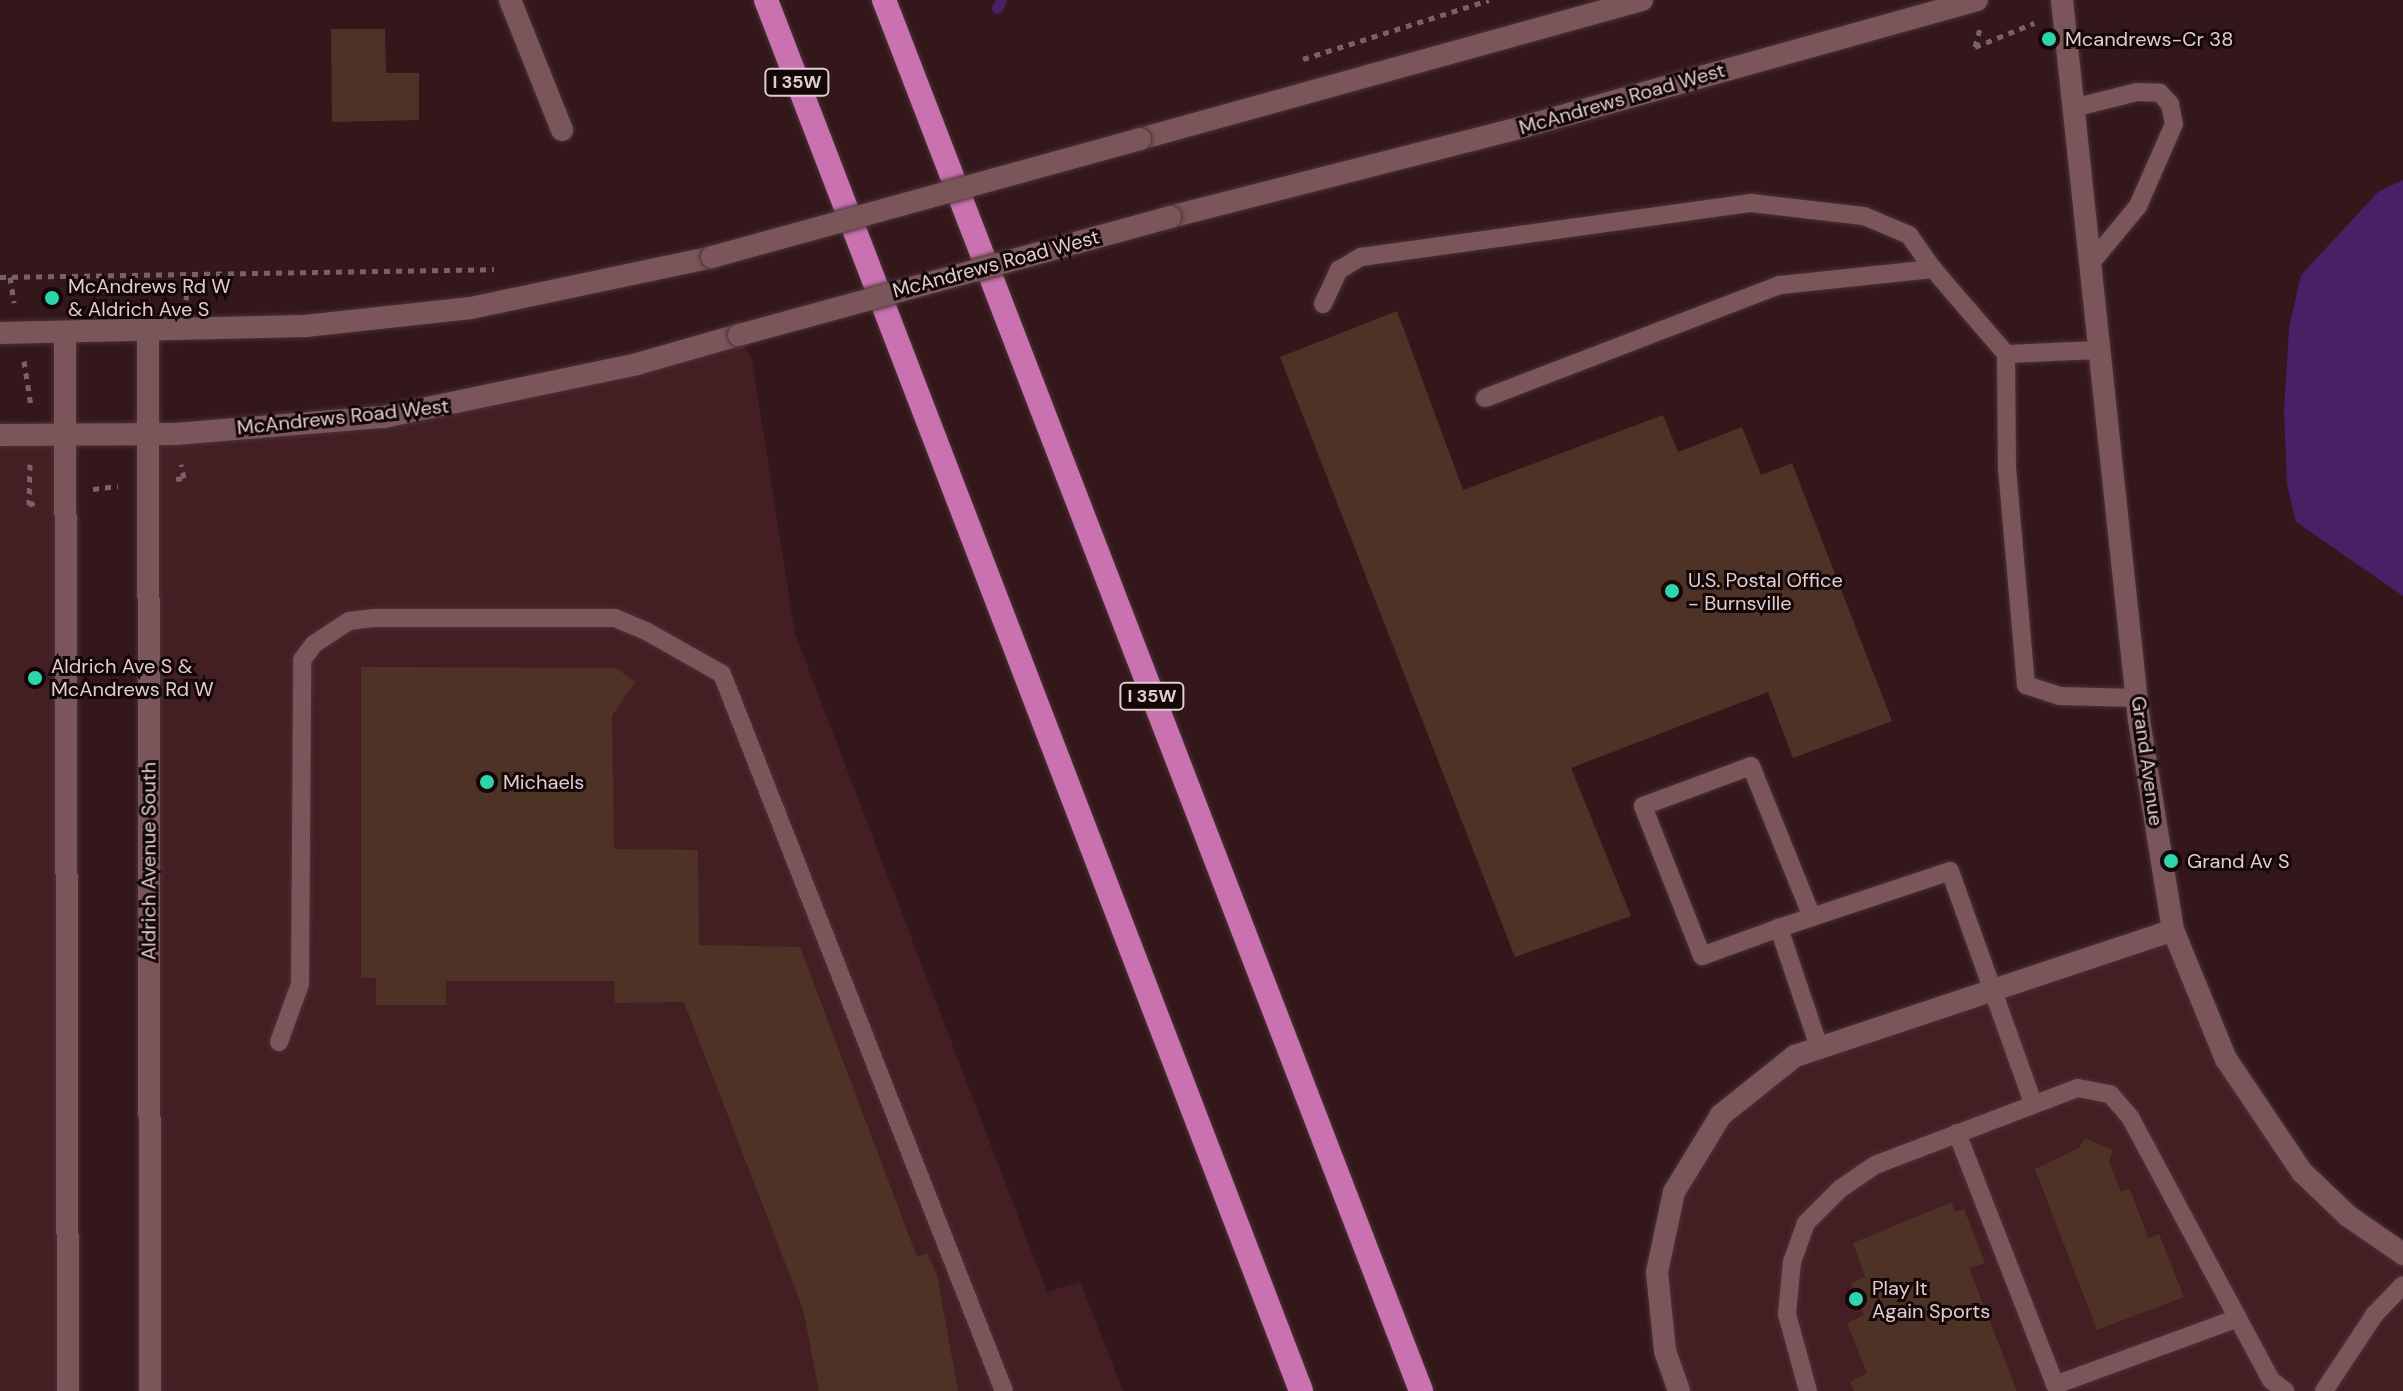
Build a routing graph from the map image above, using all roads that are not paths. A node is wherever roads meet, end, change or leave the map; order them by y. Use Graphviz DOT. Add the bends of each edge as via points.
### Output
graph roads {
  1 [pos="510,0"];
  2 [pos="766,0"];
  3 [pos="884,0"];
  4 [pos="1642,0"];
  5 [pos="1977,0"];
  6 [pos="2062,0"];
  7 [pos="2073,108"];
  8 [pos="562,130"];
  9 [pos="2090,264"];
  10 [pos="1933,269"];
  11 [pos="1323,304"];
  12 [pos="148,332"];
  13 [pos="0,333"];
  14 [pos="65,334"];
  15 [pos="2099,350"];
  16 [pos="2006,354"];
  17 [pos="1485,398"];
  18 [pos="65,432"];
  19 [pos="148,434"];
  20 [pos="0,435"];
  21 [pos="2137,698"];
  22 [pos="1812,917"];
  23 [pos="1779,928"];
  24 [pos="2173,930"];
  25 [pos="1993,990"];
  26 [pos="279,1042"];
  27 [pos="1819,1047"];
  28 [pos="2033,1103"];
  29 [pos="1957,1133"];
  30 [pos="2403,1254"];
  31 [pos="2403,1285"];
  32 [pos="2238,1318"];
  33 [pos="68,1391"];
  34 [pos="150,1391"];
  35 [pos="1004,1391"];
  36 [pos="1301,1391"];
  37 [pos="1421,1391"];
  38 [pos="1679,1391"];
  39 [pos="1808,1391"];
  40 [pos="2285,1391"];
  41 [pos="2324,1391"];
  1 -- 8 [label="street"];
  2 -- 36 [label="highway, I 35W"];
  3 -- 37 [label="highway, I 35W"];
  4 -- 12 [label="street, bridge" via="712,257 471,308 305,326"];
  5 -- 19 [label="street, McAndrews Road West, bridge" via="622,368 384,417"];
  6 -- 7 [label="street, Grand Avenue"];
  7 -- 9 [label="street, Grand Avenue"];
  7 -- 9 [label="lane" via="2126,93 2160,93 2170,104 2174,124 2138,206"];
  9 -- 15 [label="street, Grand Avenue"];
  10 -- 11 [label="lane" via="1909,235 1864,216 1751,203 1372,254 1339,270"];
  10 -- 16 [label="lane"];
  10 -- 17 [label="lane" via="1780,285"];
  12 -- 14 [label="street"];
  12 -- 19 [label="street, Aldrich Avenue South"];
  13 -- 14 [label="street"];
  14 -- 18 [label="street"];
  15 -- 16 [label="lane"];
  15 -- 21 [label="street, Grand Avenue"];
  16 -- 21 [label="lane" via="2007,468 2026,685 2059,696"];
  18 -- 19 [label="street, McAndrews Road West"];
  18 -- 20 [label="street, McAndrews Road West"];
  18 -- 33 [label="street"];
  19 -- 34 [label="street, Aldrich Avenue South"];
  21 -- 24 [label="street, Grand Avenue"];
  22 -- 23 [label="lane"];
  22 -- 23 [label="lane" via="1751,766 1643,806 1702,956"];
  22 -- 25 [label="lane" via="1950,871"];
  23 -- 27 [label="lane"];
  24 -- 25 [label="street"];
  24 -- 30 [label="street, Grand Avenue" via="2226,1059 2302,1172 2348,1216"];
  25 -- 27 [label="street"];
  25 -- 28 [label="lane"];
  26 -- 35 [label="lane" via="300,984 302,660 314,644 349,621 373,618 615,618 646,631 722,674"];
  27 -- 38 [label="street" via="1795,1056 1721,1115 1674,1192 1657,1272 1665,1351"];
  28 -- 29 [label="lane"];
  28 -- 32 [label="lane" via="2078,1088 2110,1094 2130,1117"];
  29 -- 32 [label="lane" via="2055,1385"];
  29 -- 39 [label="lane" via="1875,1165 1840,1189 1806,1223 1792,1262 1787,1314"];
  31 -- 41 [label="lane" via="2375,1314"];
  32 -- 40 [label="lane" via="2271,1380"];
}
